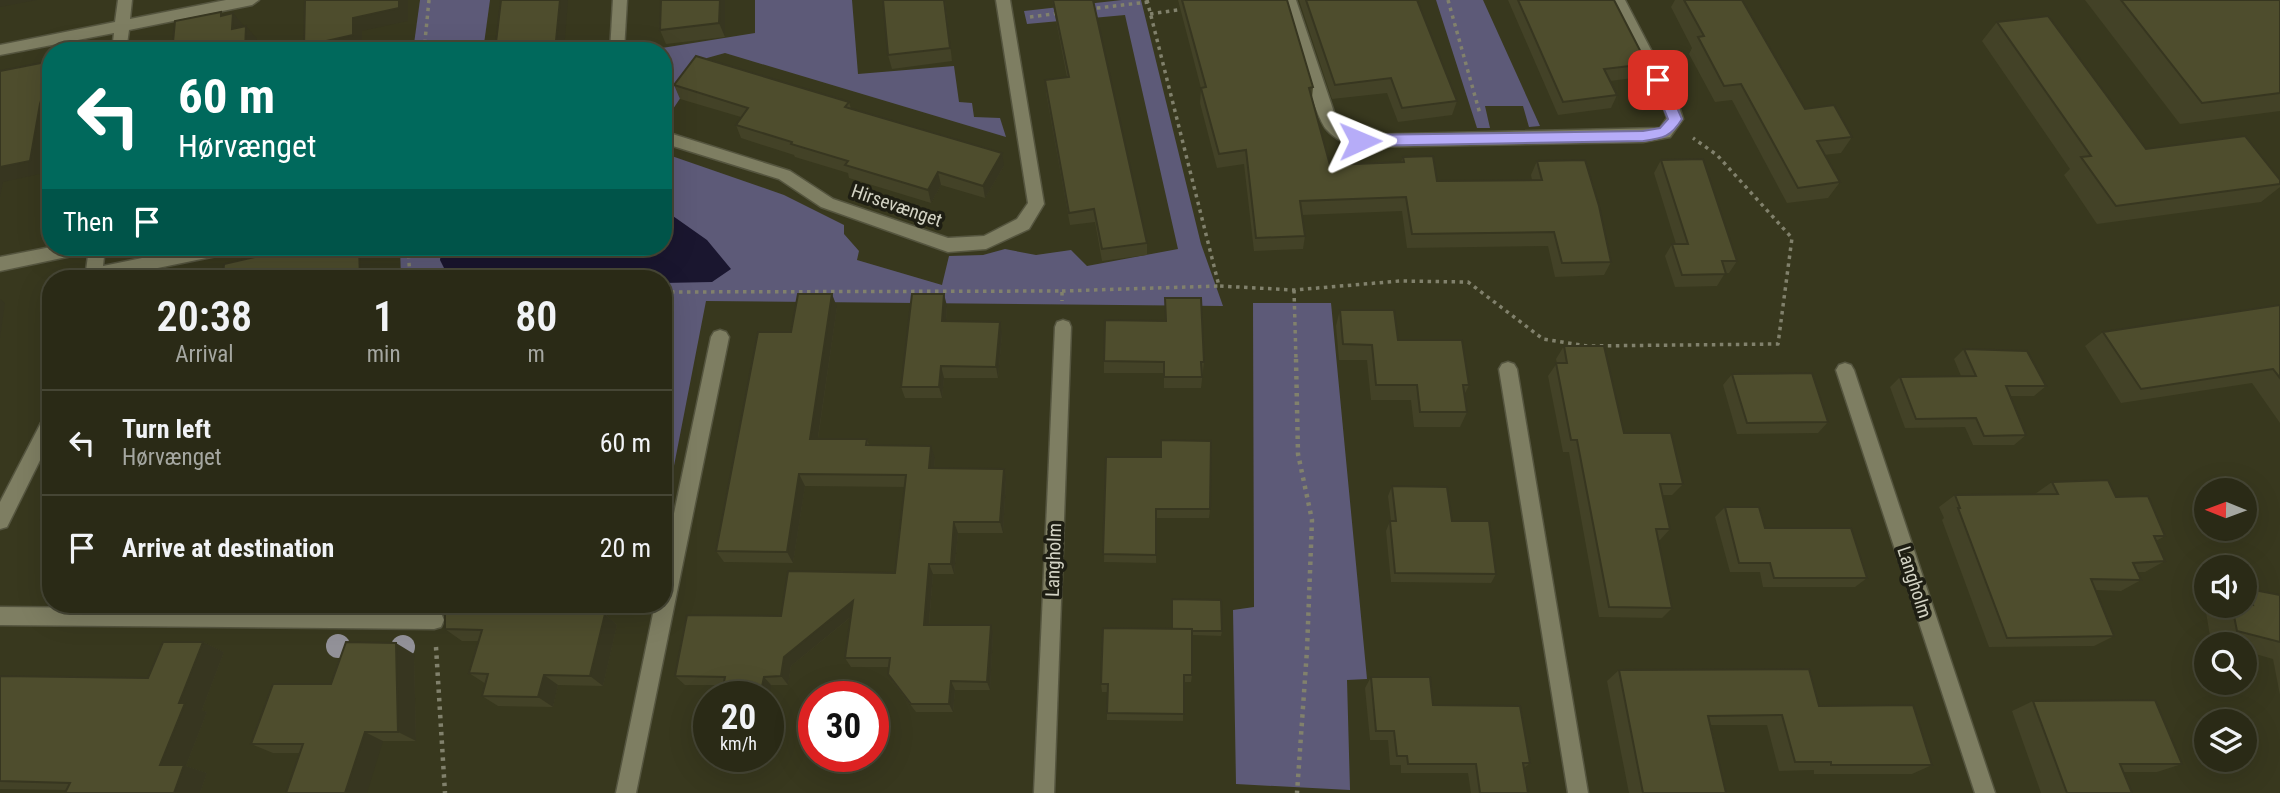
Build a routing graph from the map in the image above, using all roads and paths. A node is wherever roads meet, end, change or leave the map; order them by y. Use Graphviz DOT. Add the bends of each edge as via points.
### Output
graph roads {
  1 [pos="125,0"];
  2 [pos="252,0"];
  3 [pos="429,0"];
  4 [pos="620,0"];
  5 [pos="1003,0"];
  6 [pos="1289,0"];
  7 [pos="1448,0"];
  8 [pos="1618,0"];
  9 [pos="1147,1"];
  10 [pos="1188,9"];
  11 [pos="1083,10"];
  12 [pos="1070,12"];
  13 [pos="1150,14"];
  14 [pos="1006,20"];
  15 [pos="122,26"];
  16 [pos="120,42"];
  17 [pos="425,42"];
  18 [pos="618,42"];
  19 [pos="0,50"];
  20 [pos="1672,123"];
  21 [pos="1486,139"];
  22 [pos="672,140"];
  23 [pos="42,255"];
  24 [pos="186,256"];
  25 [pos="0,264"];
  26 [pos="124,270"];
  27 [pos="1219,286"];
  28 [pos="1294,290"];
  29 [pos="1062,291"];
  30 [pos="672,292"];
  31 [pos="1063,327"];
  32 [pos="720,337"];
  33 [pos="1507,369"];
  34 [pos="1845,370"];
  35 [pos="42,438"];
  36 [pos="0,521"];
  37 [pos="672,570"];
  38 [pos="663,613"];
  39 [pos="0,616"];
  40 [pos="434,620"];
  41 [pos="445,793"];
  42 [pos="626,793"];
  43 [pos="1044,793"];
  44 [pos="1297,793"];
  45 [pos="1578,793"];
  46 [pos="1985,793"];
  1 -- 15 [label="street"];
  2 -- 15 [label="street"];
  3 -- 17 [label="path"];
  4 -- 18 [label="street"];
  5 -- 14 [label="street, Hirsevænget"];
  6 -- 21 [label="street" via="1330,124 1344,137 1360,141"];
  7 -- 21 [label="path"];
  8 -- 20 [label="street" via="1669,100"];
  9 -- 11 [label="path"];
  9 -- 13 [label="path"];
  10 -- 13 [label="path"];
  12 -- 14 [label="path"];
  13 -- 27 [label="path"];
  14 -- 22 [label="street, Hirsevænget" via="1036,204 1023,223 986,242 948,245 827,203 784,175"];
  15 -- 16 [label="street"];
  15 -- 19 [label="street"];
  20 -- 21 [label="street" via="1665,132 1643,136"];
  20 -- 28 [label="path" via="1717,155 1792,238 1778,344 1587,346 1543,339 1468,282 1400,281"];
  23 -- 25 [label="street"];
  24 -- 26 [label="street"];
  27 -- 28 [label="path"];
  27 -- 29 [label="path"];
  28 -- 44 [label="path" via="1298,454 1312,520"];
  29 -- 30 [label="path"];
  29 -- 31 [label="path"];
  31 -- 43 [label="street, Langholm"];
  32 -- 37 [label="street"];
  33 -- 45 [label="street"];
  34 -- 46 [label="street, Langholm"];
  35 -- 36 [label="street"];
  38 -- 42 [label="street"];
  39 -- 40 [label="street"];
  40 -- 41 [label="path"];
}
